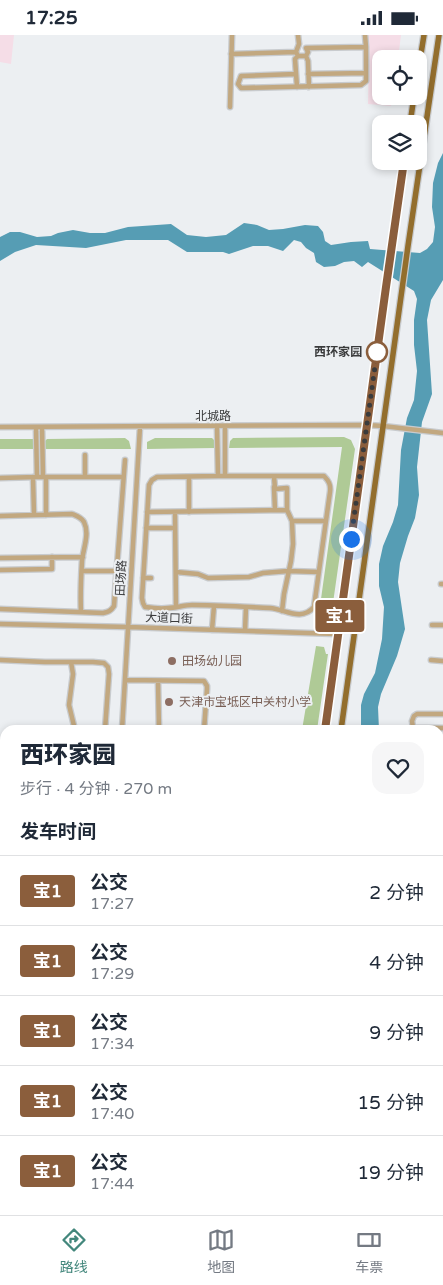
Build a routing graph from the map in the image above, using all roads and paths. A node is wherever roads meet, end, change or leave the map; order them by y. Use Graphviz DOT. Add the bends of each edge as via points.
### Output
graph roads {
  1 [pos="232,35"];
  2 [pos="298,35"];
  3 [pos="365,35"];
  4 [pos="424,35"];
  5 [pos="439,35"];
  6 [pos="366,47"];
  7 [pos="306,48"];
  8 [pos="422,50"];
  9 [pos="297,52"];
  10 [pos="231,54"];
  11 [pos="306,56"];
  12 [pos="366,73"];
  13 [pos="296,74"];
  14 [pos="308,74"];
  15 [pos="297,87"];
  16 [pos="309,87"];
  17 [pos="230,107"];
  18 [pos="403,170"];
  19 [pos="367,425"];
  20 [pos="216,426"];
  21 [pos="224,426"];
  22 [pos="383,426"];
  23 [pos="0,427"];
  24 [pos="36,427"];
  25 [pos="42,427"];
  26 [pos="140,427"];
  27 [pos="443,433"];
  28 [pos="85,455"];
  29 [pos="125,460"];
  30 [pos="218,476"];
  31 [pos="225,476"];
  32 [pos="274,476"];
  33 [pos="35,477"];
  34 [pos="44,477"];
  35 [pos="85,477"];
  36 [pos="123,477"];
  37 [pos="189,477"];
  38 [pos="0,478"];
  39 [pos="274,487"];
  40 [pos="276,510"];
  41 [pos="287,510"];
  42 [pos="147,512"];
  43 [pos="175,512"];
  44 [pos="189,512"];
  45 [pos="34,515"];
  46 [pos="46,515"];
  47 [pos="0,516"];
  48 [pos="292,521"];
  49 [pos="326,521"];
  50 [pos="135,524"];
  51 [pos="146,528"];
  52 [pos="176,528"];
  53 [pos="134,531"];
  54 [pos="0,557"];
  55 [pos="52,557"];
  56 [pos="83,557"];
  57 [pos="0,570"];
  58 [pos="82,571"];
  59 [pos="116,571"];
  60 [pos="288,571"];
  61 [pos="176,572"];
  62 [pos="319,572"];
  63 [pos="143,578"];
  64 [pos="151,578"];
  65 [pos="214,606"];
  66 [pos="176,607"];
  67 [pos="246,607"];
  68 [pos="0,609"];
  69 [pos="282,611"];
  70 [pos="81,612"];
  71 [pos="0,624"];
  72 [pos="432,625"];
  73 [pos="443,625"];
  74 [pos="128,627"];
  75 [pos="212,630"];
  76 [pos="245,631"];
  77 [pos="337,634"];
  78 [pos="0,660"];
  79 [pos="432,661"];
  80 [pos="443,661"];
  81 [pos="70,662"];
  82 [pos="125,680"];
  83 [pos="158,681"];
  84 [pos="443,714"];
  85 [pos="74,725"];
  86 [pos="105,725"];
  87 [pos="122,725"];
  88 [pos="159,725"];
  89 [pos="204,725"];
  90 [pos="326,725"];
  91 [pos="342,725"];
  92 [pos="412,725"];
  1 -- 10 [label="street"];
  2 -- 9 [label="street"];
  3 -- 6 [label="street"];
  4 -- 8 [label="main road"];
  5 -- 22 [label="main road"];
  6 -- 7 [label="street"];
  6 -- 12 [label="street"];
  7 -- 9 [label="street" via="302,47"];
  7 -- 11 [label="street"];
  9 -- 10 [label="street"];
  9 -- 11 [label="street"];
  9 -- 13 [label="street"];
  10 -- 17 [label="street"];
  11 -- 14 [label="street"];
  12 -- 14 [label="street"];
  12 -- 16 [label="street" via="366,81 361,85"];
  13 -- 15 [label="street"];
  13 -- 15 [label="street" via="241,76 238,84 241,88"];
  14 -- 16 [label="street"];
  15 -- 16 [label="street"];
  18 -- 19 [label="main road"];
  19 -- 21 [label="street, 北城路"];
  19 -- 22 [label="street, 北城路"];
  19 -- 77 [label="main road"];
  20 -- 21 [label="street, 北城路"];
  20 -- 26 [label="street, 北城路"];
  20 -- 30 [label="street"];
  21 -- 31 [label="street"];
  22 -- 27 [label="street, 北城路"];
  22 -- 91 [label="main road"];
  23 -- 24 [label="street, 北城路"];
  24 -- 25 [label="street, 北城路"];
  24 -- 33 [label="street"];
  25 -- 26 [label="street, 北城路"];
  25 -- 34 [label="street"];
  26 -- 50 [label="street, 田场路"];
  28 -- 35 [label="street"];
  29 -- 36 [label="street"];
  30 -- 31 [label="street"];
  30 -- 37 [label="street"];
  31 -- 32 [label="street"];
  32 -- 39 [label="street"];
  32 -- 49 [label="street" via="324,476 331,486"];
  33 -- 34 [label="street"];
  33 -- 38 [label="street"];
  33 -- 45 [label="street"];
  34 -- 35 [label="street"];
  34 -- 46 [label="street"];
  35 -- 36 [label="street"];
  36 -- 59 [label="street"];
  37 -- 42 [label="street" via="157,477 152,480"];
  37 -- 44 [label="street"];
  39 -- 40 [label="street"];
  39 -- 41 [label="street" via="286,489"];
  40 -- 41 [label="street"];
  40 -- 44 [label="street"];
  41 -- 48 [label="street"];
  42 -- 43 [label="street"];
  42 -- 51 [label="street"];
  43 -- 44 [label="street"];
  43 -- 52 [label="street"];
  45 -- 46 [label="street"];
  45 -- 47 [label="street"];
  46 -- 56 [label="street" via="72,514 81,518 86,525"];
  48 -- 49 [label="street"];
  48 -- 60 [label="street" via="293,545"];
  49 -- 62 [label="street"];
  50 -- 51 [label="street"];
  50 -- 53 [label="street, 田场路"];
  51 -- 52 [label="street"];
  51 -- 53 [label="street"];
  51 -- 63 [label="street"];
  52 -- 61 [label="street"];
  53 -- 74 [label="street, 田场路"];
  54 -- 55 [label="street"];
  55 -- 56 [label="street"];
  55 -- 57 [label="street" via="52,569"];
  56 -- 58 [label="street"];
  58 -- 59 [label="street"];
  58 -- 70 [label="street"];
  59 -- 70 [label="street" via="114,607 102,613"];
  60 -- 61 [label="street" via="249,577 208,578"];
  60 -- 62 [label="street"];
  60 -- 69 [label="street"];
  61 -- 66 [label="street"];
  62 -- 69 [label="street" via="311,611 299,615"];
  63 -- 64 [label="street"];
  63 -- 66 [label="street" via="142,603 145,607"];
  65 -- 66 [label="street"];
  65 -- 67 [label="street"];
  65 -- 75 [label="street"];
  67 -- 69 [label="street"];
  67 -- 76 [label="street"];
  68 -- 70 [label="street"];
  71 -- 74 [label="street, 大道口街"];
  72 -- 73 [label="street"];
  74 -- 75 [label="street, 大道口街"];
  74 -- 82 [label="street, 田场路"];
  75 -- 76 [label="street, 大道口街"];
  76 -- 77 [label="street, 大道口街"];
  77 -- 90 [label="main road"];
  78 -- 81 [label="street"];
  79 -- 80 [label="street"];
  81 -- 85 [label="street" via="73,674 69,705"];
  81 -- 86 [label="street" via="104,663 108,667"];
  82 -- 83 [label="street"];
  82 -- 87 [label="street, 田场路"];
  83 -- 88 [label="street"];
  83 -- 89 [label="street" via="204,681 207,686"];
  84 -- 92 [label="street" via="417,714"];
}
